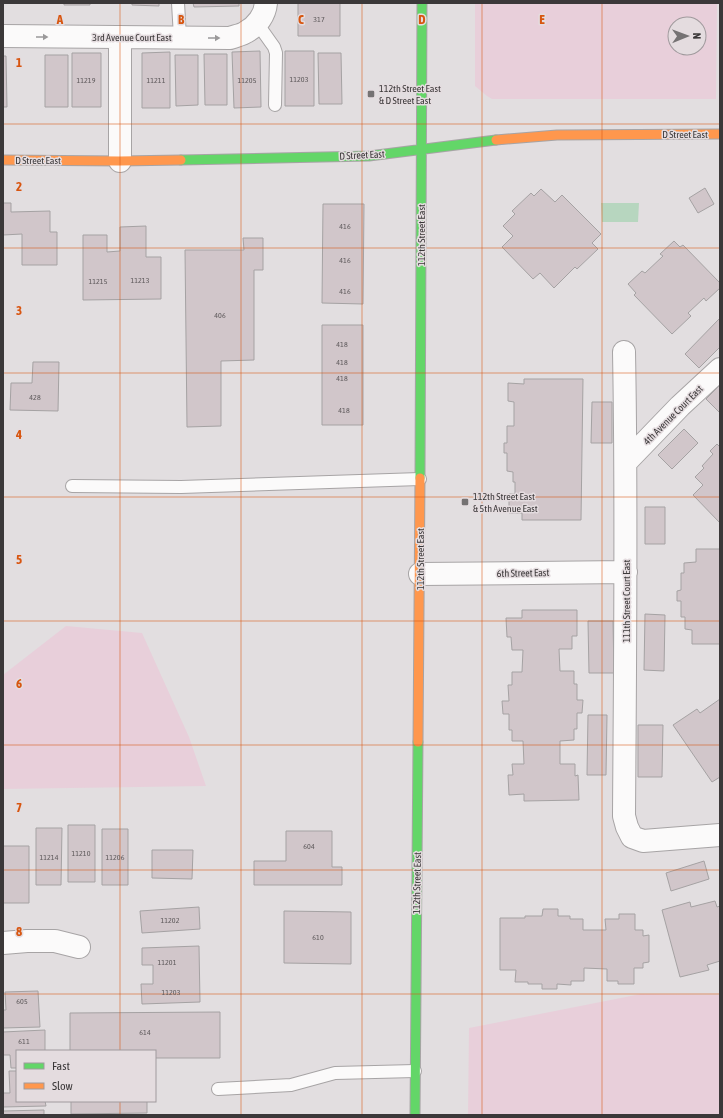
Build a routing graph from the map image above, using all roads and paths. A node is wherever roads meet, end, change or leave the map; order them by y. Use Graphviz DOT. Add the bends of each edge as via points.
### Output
graph roads {
  1 [pos="178,3"];
  2 [pos="266,3"];
  3 [pos="422,3"];
  4 [pos="258,23"];
  5 [pos="3,36"];
  6 [pos="120,37"];
  7 [pos="180,37"];
  8 [pos="275,105"];
  9 [pos="720,134"];
  10 [pos="422,149"];
  11 [pos="3,160"];
  12 [pos="120,161"];
  13 [pos="624,352"];
  14 [pos="720,369"];
  15 [pos="626,462"];
  16 [pos="420,479"];
  17 [pos="72,486"];
  18 [pos="626,572"];
  19 [pos="420,574"];
  20 [pos="720,835"];
  21 [pos="3,942"];
  22 [pos="79,946"];
  23 [pos="415,1071"];
  24 [pos="218,1089"];
  25 [pos="415,1115"];
  1 -- 7 [label="lane"];
  2 -- 4 [label="street"];
  3 -- 10 [label="main road, 112th Street East"];
  7 -- 4 [label="street, 3rd Avenue Court East, one-way" via="230,38 246,33"];
  4 -- 8 [label="lane" via="276,53"];
  5 -- 6 [label="street, 3rd Avenue Court East, one-way"];
  6 -- 7 [label="street, 3rd Avenue Court East"];
  6 -- 12 [label="street"];
  9 -- 10 [label="main road, D Street East" via="557,135"];
  10 -- 12 [label="main road, D Street East" via="369,156"];
  10 -- 16 [label="main road, 112th Street East"];
  11 -- 12 [label="main road, D Street East"];
  13 -- 15 [label="street, 111th Street Court East"];
  14 -- 15 [label="street, 4th Avenue Court East"];
  15 -- 18 [label="street, 111th Street Court East"];
  16 -- 17 [label="lane" via="181,486"];
  16 -- 19 [label="main road, 112th Street East"];
  18 -- 19 [label="street, 6th Street East"];
  18 -- 20 [label="street, 111th Street Court East" via="624,816 627,827 632,837 643,840"];
  19 -- 23 [label="main road, 112th Street East"];
  21 -- 22 [label="street" via="55,941"];
  23 -- 24 [label="lane" via="335,1073 291,1085"];
  23 -- 25 [label="main road, 112th Street East"];
}
